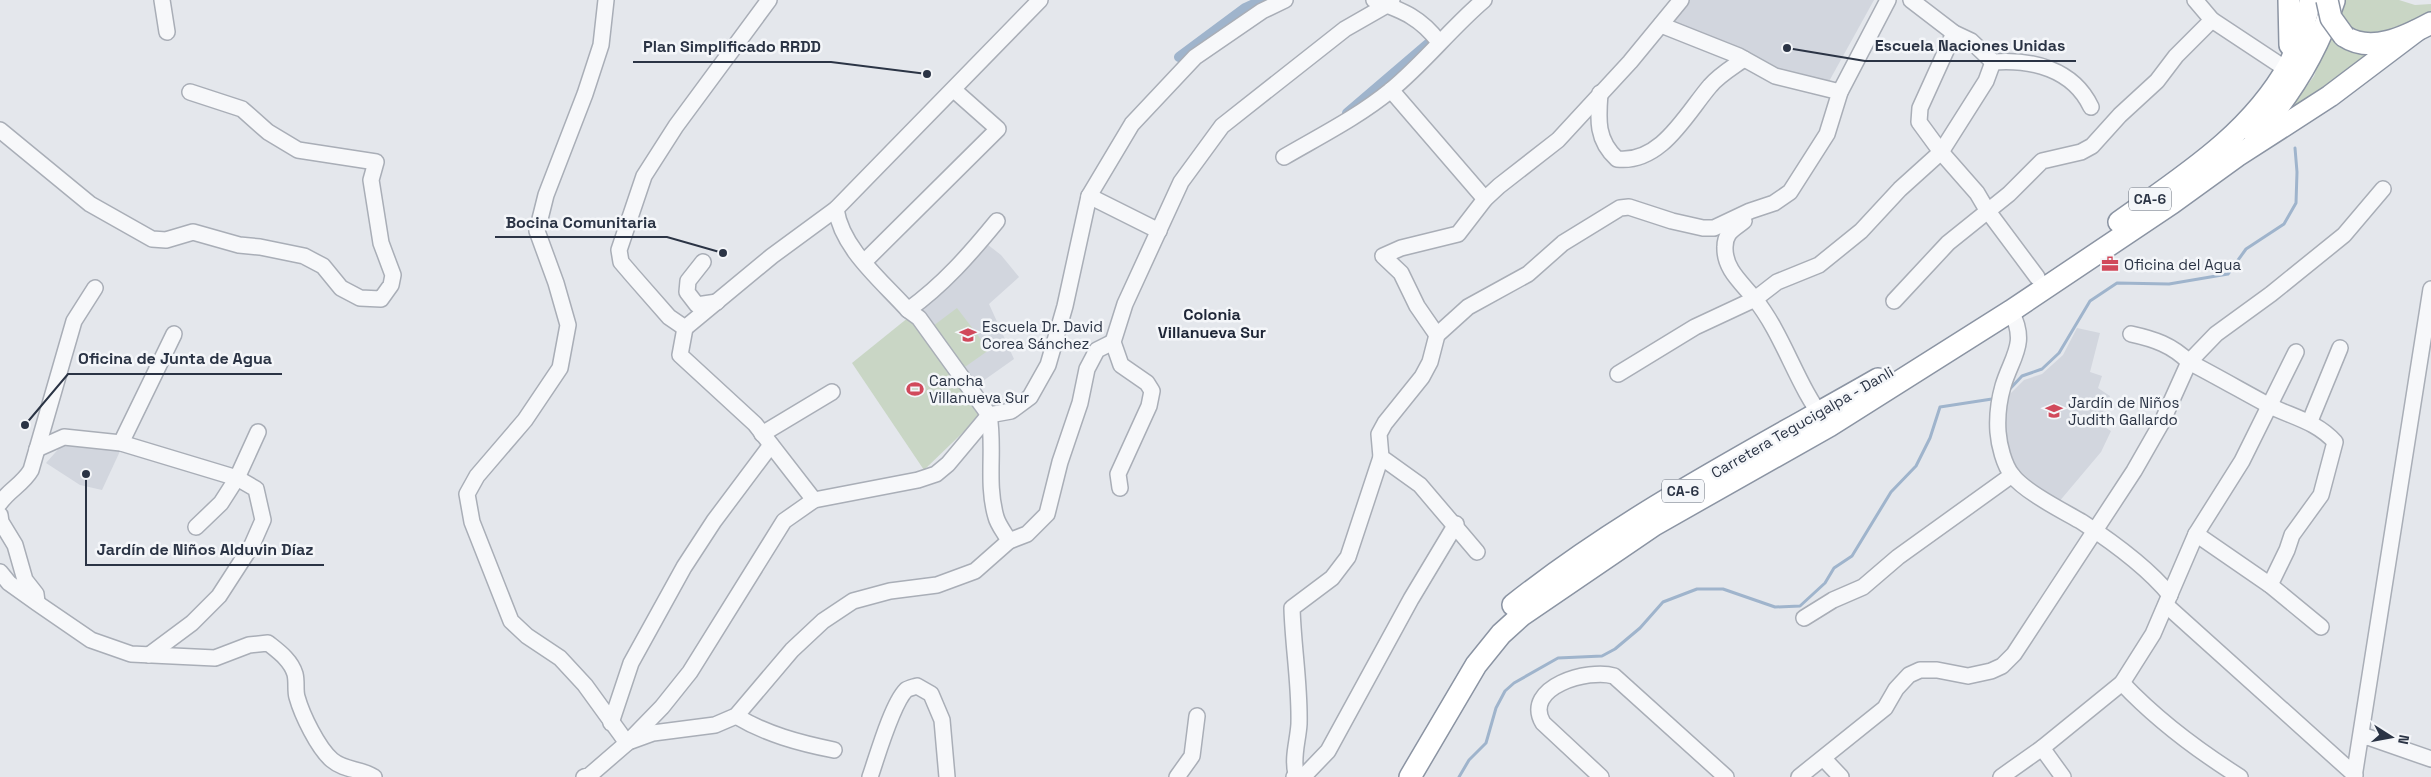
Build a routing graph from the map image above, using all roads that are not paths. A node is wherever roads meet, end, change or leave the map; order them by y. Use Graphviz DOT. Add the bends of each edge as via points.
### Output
graph roads {
  1 [pos="162,0"];
  2 [pos="606,0"];
  3 [pos="751,0"];
  4 [pos="1040,0"];
  5 [pos="1285,0"];
  6 [pos="1484,0"];
  7 [pos="1681,0"];
  8 [pos="1888,0"];
  9 [pos="1910,0"];
  10 [pos="2195,0"];
  11 [pos="2289,0"];
  12 [pos="2311,0"];
  13 [pos="2327,0"];
  14 [pos="2335,0"];
  15 [pos="768,2"];
  16 [pos="1384,2"];
  17 [pos="2212,20"];
  18 [pos="1661,25"];
  19 [pos="2424,27"];
  20 [pos="167,32"];
  21 [pos="1954,33"];
  22 [pos="1439,42"];
  23 [pos="1744,59"];
  24 [pos="1993,62"];
  25 [pos="2288,67"];
  26 [pos="954,90"];
  27 [pos="1391,90"];
  28 [pos="190,92"];
  29 [pos="1840,92"];
  30 [pos="1600,93"];
  31 [pos="2091,107"];
  32 [pos="0,130"];
  33 [pos="1941,152"];
  34 [pos="2237,156"];
  35 [pos="1284,157"];
  36 [pos="2383,189"];
  37 [pos="1088,196"];
  38 [pos="1485,199"];
  39 [pos="1760,207"];
  40 [pos="836,209"];
  41 [pos="1987,210"];
  42 [pos="997,221"];
  43 [pos="1159,231"];
  44 [pos="703,262"];
  45 [pos="864,262"];
  46 [pos="2037,277"];
  47 [pos="95,288"];
  48 [pos="2431,289"];
  49 [pos="1755,299"];
  50 [pos="1894,301"];
  51 [pos="718,302"];
  52 [pos="908,310"];
  53 [pos="2012,311"];
  54 [pos="685,328"];
  55 [pos="174,334"];
  56 [pos="2131,334"];
  57 [pos="1437,335"];
  58 [pos="1113,342"];
  59 [pos="2340,348"];
  60 [pos="2296,352"];
  61 [pos="2189,362"];
  62 [pos="1618,374"];
  63 [pos="832,392"];
  64 [pos="2270,406"];
  65 [pos="989,415"];
  66 [pos="1824,419"];
  67 [pos="2310,421"];
  68 [pos="258,432"];
  69 [pos="766,439"];
  70 [pos="121,443"];
  71 [pos="37,448"];
  72 [pos="1381,456"];
  73 [pos="2012,475"];
  74 [pos="237,478"];
  75 [pos="1120,488"];
  76 [pos="814,500"];
  77 [pos="0,503"];
  78 [pos="0,515"];
  79 [pos="1456,524"];
  80 [pos="196,527"];
  81 [pos="2095,531"];
  82 [pos="2196,534"];
  83 [pos="1009,541"];
  84 [pos="1478,552"];
  85 [pos="0,572"];
  86 [pos="2270,585"];
  87 [pos="2168,600"];
  88 [pos="37,603"];
  89 [pos="1804,618"];
  90 [pos="2321,627"];
  91 [pos="149,655"];
  92 [pos="2122,683"];
  93 [pos="736,716"];
  94 [pos="1197,716"];
  95 [pos="611,723"];
  96 [pos="2362,735"];
  97 [pos="627,743"];
  98 [pos="2042,748"];
  99 [pos="834,750"];
  100 [pos="1824,759"];
  101 [pos="2431,759"];
  102 [pos="1295,775"];
  103 [pos="589,776"];
  104 [pos="2355,776"];
  105 [pos="374,777"];
  106 [pos="870,777"];
  107 [pos="947,777"];
  108 [pos="1177,777"];
  109 [pos="1396,777"];
  110 [pos="1410,777"];
  111 [pos="1601,777"];
  112 [pos="1726,777"];
  113 [pos="1799,777"];
  114 [pos="1841,777"];
  115 [pos="2001,777"];
  116 [pos="2063,777"];
  117 [pos="2240,777"];
  1 -- 20 [label="street"];
  2 -- 95 [label="street" via="601,45 546,195 538,231 568,325 560,368 525,420 477,476 467,494 472,522 511,621 560,658 585,685"];
  3 -- 15 [label="street"];
  4 -- 26 [label="street"];
  5 -- 37 [label="street" via="1262,11 1195,57 1132,124"];
  6 -- 22 [label="street"];
  7 -- 18 [label="street"];
  8 -- 29 [label="street"];
  9 -- 21 [label="street"];
  10 -- 17 [label="street"];
  11 -- 25 [label="highway"];
  12 -- 25 [label="highway, CA-6"];
  13 -- 19 [label="highway, bridge" via="2331,18 2344,36 2354,43 2382,43"];
  14 -- 34 [label="highway, CA-6" via="2303,74"];
  15 -- 54 [label="street" via="676,126 644,176 619,250 621,262 669,317"];
  16 -- 22 [label="street" via="1419,20"];
  16 -- 43 [label="street" via="1222,126 1181,182"];
  17 -- 25 [label="street"];
  17 -- 41 [label="street" via="2092,146 2042,161 2009,194"];
  18 -- 23 [label="street"];
  18 -- 30 [label="street"];
  19 -- 34 [label="highway" via="2330,96"];
  21 -- 24 [label="street" via="1970,41"];
  21 -- 33 [label="street" via="1918,117 1922,128"];
  22 -- 27 [label="street"];
  23 -- 29 [label="street" via="1775,76"];
  23 -- 30 [label="street" via="1712,84 1671,136 1640,157 1617,159 1607,150 1597,122"];
  24 -- 31 [label="street" via="2046,66 2078,86"];
  24 -- 33 [label="street" via="1986,81"];
  25 -- 46 [label="highway, Carretera Tegucigalpa - Danli / CA-6" via="2241,129 2200,165"];
  26 -- 40 [label="street"];
  26 -- 45 [label="street" via="998,129"];
  27 -- 35 [label="street" via="1350,119"];
  27 -- 38 [label="street"];
  28 -- 32 [label="street" via="242,109 268,132 298,150 376,162 371,180 381,243 393,275 391,285 381,299 360,298 341,288 323,266 304,256 239,245 193,232 166,240 152,238 90,204"];
  29 -- 39 [label="street" via="1827,134 1790,192"];
  30 -- 38 [label="street" via="1558,140 1528,161"];
  33 -- 41 [label="street" via="1977,193"];
  33 -- 49 [label="street" via="1900,188 1861,232 1820,265 1776,282"];
  34 -- 53 [label="highway, Carretera Tegucigalpa - Danli / CA-6"];
  36 -- 61 [label="street" via="2344,235 2216,334"];
  37 -- 43 [label="street"];
  37 -- 65 [label="street" via="1065,306 1048,365 1030,397 1012,411"];
  38 -- 57 [label="street" via="1458,234 1418,243 1383,256 1401,273 1417,306"];
  39 -- 49 [label="street" via="1728,233 1725,246 1735,277"];
  39 -- 57 [label="street" via="1714,228 1672,221 1629,206 1620,208 1564,242 1528,274 1468,307"];
  40 -- 45 [label="street" via="838,225"];
  40 -- 51 [label="street" via="772,256"];
  41 -- 46 [label="street"];
  41 -- 50 [label="street" via="1948,243"];
  42 -- 52 [label="street" via="969,256 931,293"];
  43 -- 58 [label="street" via="1125,304"];
  44 -- 51 [label="street" via="688,281 686,292 697,305"];
  45 -- 52 [label="street"];
  46 -- 66 [label="highway, Carretera Tegucigalpa - Danli / CA-6"];
  47 -- 71 [label="street" via="74,322"];
  48 -- 96 [label="street"];
  49 -- 62 [label="street" via="1695,327"];
  49 -- 66 [label="street"];
  51 -- 54 [label="street"];
  52 -- 65 [label="street" via="919,318"];
  53 -- 66 [label="highway, Carretera Tegucigalpa - Danli / CA-6"];
  53 -- 73 [label="street" via="2019,326 2020,345 2003,386 1998,432 2003,456"];
  54 -- 69 [label="street" via="680,355 730,399"];
  55 -- 70 [label="street"];
  56 -- 61 [label="street" via="2159,340"];
  57 -- 72 [label="street" via="1422,377 1379,434"];
  58 -- 75 [label="street" via="1122,365 1147,383 1152,391 1149,406 1118,474"];
  58 -- 83 [label="street" via="1097,350 1086,369 1080,403 1047,514 1027,534"];
  59 -- 67 [label="street"];
  60 -- 64 [label="street"];
  61 -- 64 [label="street"];
  61 -- 81 [label="street" via="2162,422"];
  63 -- 69 [label="street"];
  64 -- 67 [label="street"];
  64 -- 82 [label="street" via="2242,461"];
  65 -- 76 [label="street" via="936,474"];
  65 -- 83 [label="street" via="992,431 991,481 996,517"];
  66 -- 109 [label="highway, Carretera Tegucigalpa - Danli / CA-6" via="1588,549 1507,610 1480,639 1436,703"];
  66 -- 110 [label="highway, Carretera Tegucigalpa - Danli / CA-6" via="1654,525 1522,615 1476,664"];
  67 -- 86 [label="street" via="2335,442 2333,456 2321,495 2292,535"];
  68 -- 74 [label="street"];
  69 -- 76 [label="street"];
  69 -- 95 [label="street" via="684,567 631,662"];
  70 -- 71 [label="street" via="64,437"];
  70 -- 74 [label="street"];
  71 -- 77 [label="street" via="26,479"];
  72 -- 79 [label="street" via="1420,485"];
  72 -- 102 [label="street" via="1348,557 1332,578 1292,608 1299,725"];
  73 -- 81 [label="street" via="2035,494"];
  73 -- 89 [label="street" via="1898,557 1864,587 1833,600"];
  74 -- 80 [label="street" via="221,503"];
  74 -- 91 [label="street" via="256,489 260,498 264,520 252,545 219,596"];
  76 -- 97 [label="street" via="784,521 690,672"];
  78 -- 88 [label="street" via="15,545 25,580 36,594"];
  79 -- 84 [label="street"];
  79 -- 102 [label="street" via="1328,750 1304,776"];
  81 -- 87 [label="street" via="2159,582"];
  81 -- 100 [label="street" via="2014,654 2002,666 1968,676 1937,670 1920,670 1910,675 1896,689 1885,708"];
  82 -- 86 [label="street"];
  82 -- 87 [label="street"];
  83 -- 93 [label="street" via="975,570 937,585 890,591 853,601 823,621 792,650"];
  85 -- 88 [label="street" via="9,583"];
  86 -- 90 [label="street"];
  87 -- 92 [label="street" via="2153,634"];
  87 -- 104 [label="street"];
  88 -- 91 [label="street" via="91,640 131,654"];
  91 -- 105 [label="street" via="215,658 249,645 268,643 283,655 294,674 297,696 305,716 331,759 343,768 364,770"];
  92 -- 98 [label="street"];
  92 -- 117 [label="street" via="2151,713"];
  93 -- 97 [label="street" via="715,725 653,733"];
  93 -- 99 [label="street" via="790,741"];
  94 -- 108 [label="street" via="1192,756"];
  95 -- 97 [label="street"];
  96 -- 101 [label="street"];
  96 -- 104 [label="street"];
  97 -- 103 [label="street"];
  98 -- 115 [label="street"];
  98 -- 116 [label="street"];
  100 -- 113 [label="street"];
  100 -- 114 [label="street"];
  106 -- 107 [label="street" via="896,709 906,690 917,686 931,694 942,720"];
  111 -- 112 [label="street" via="1539,716 1541,703 1553,687 1571,678 1597,673 1614,676"];
}
